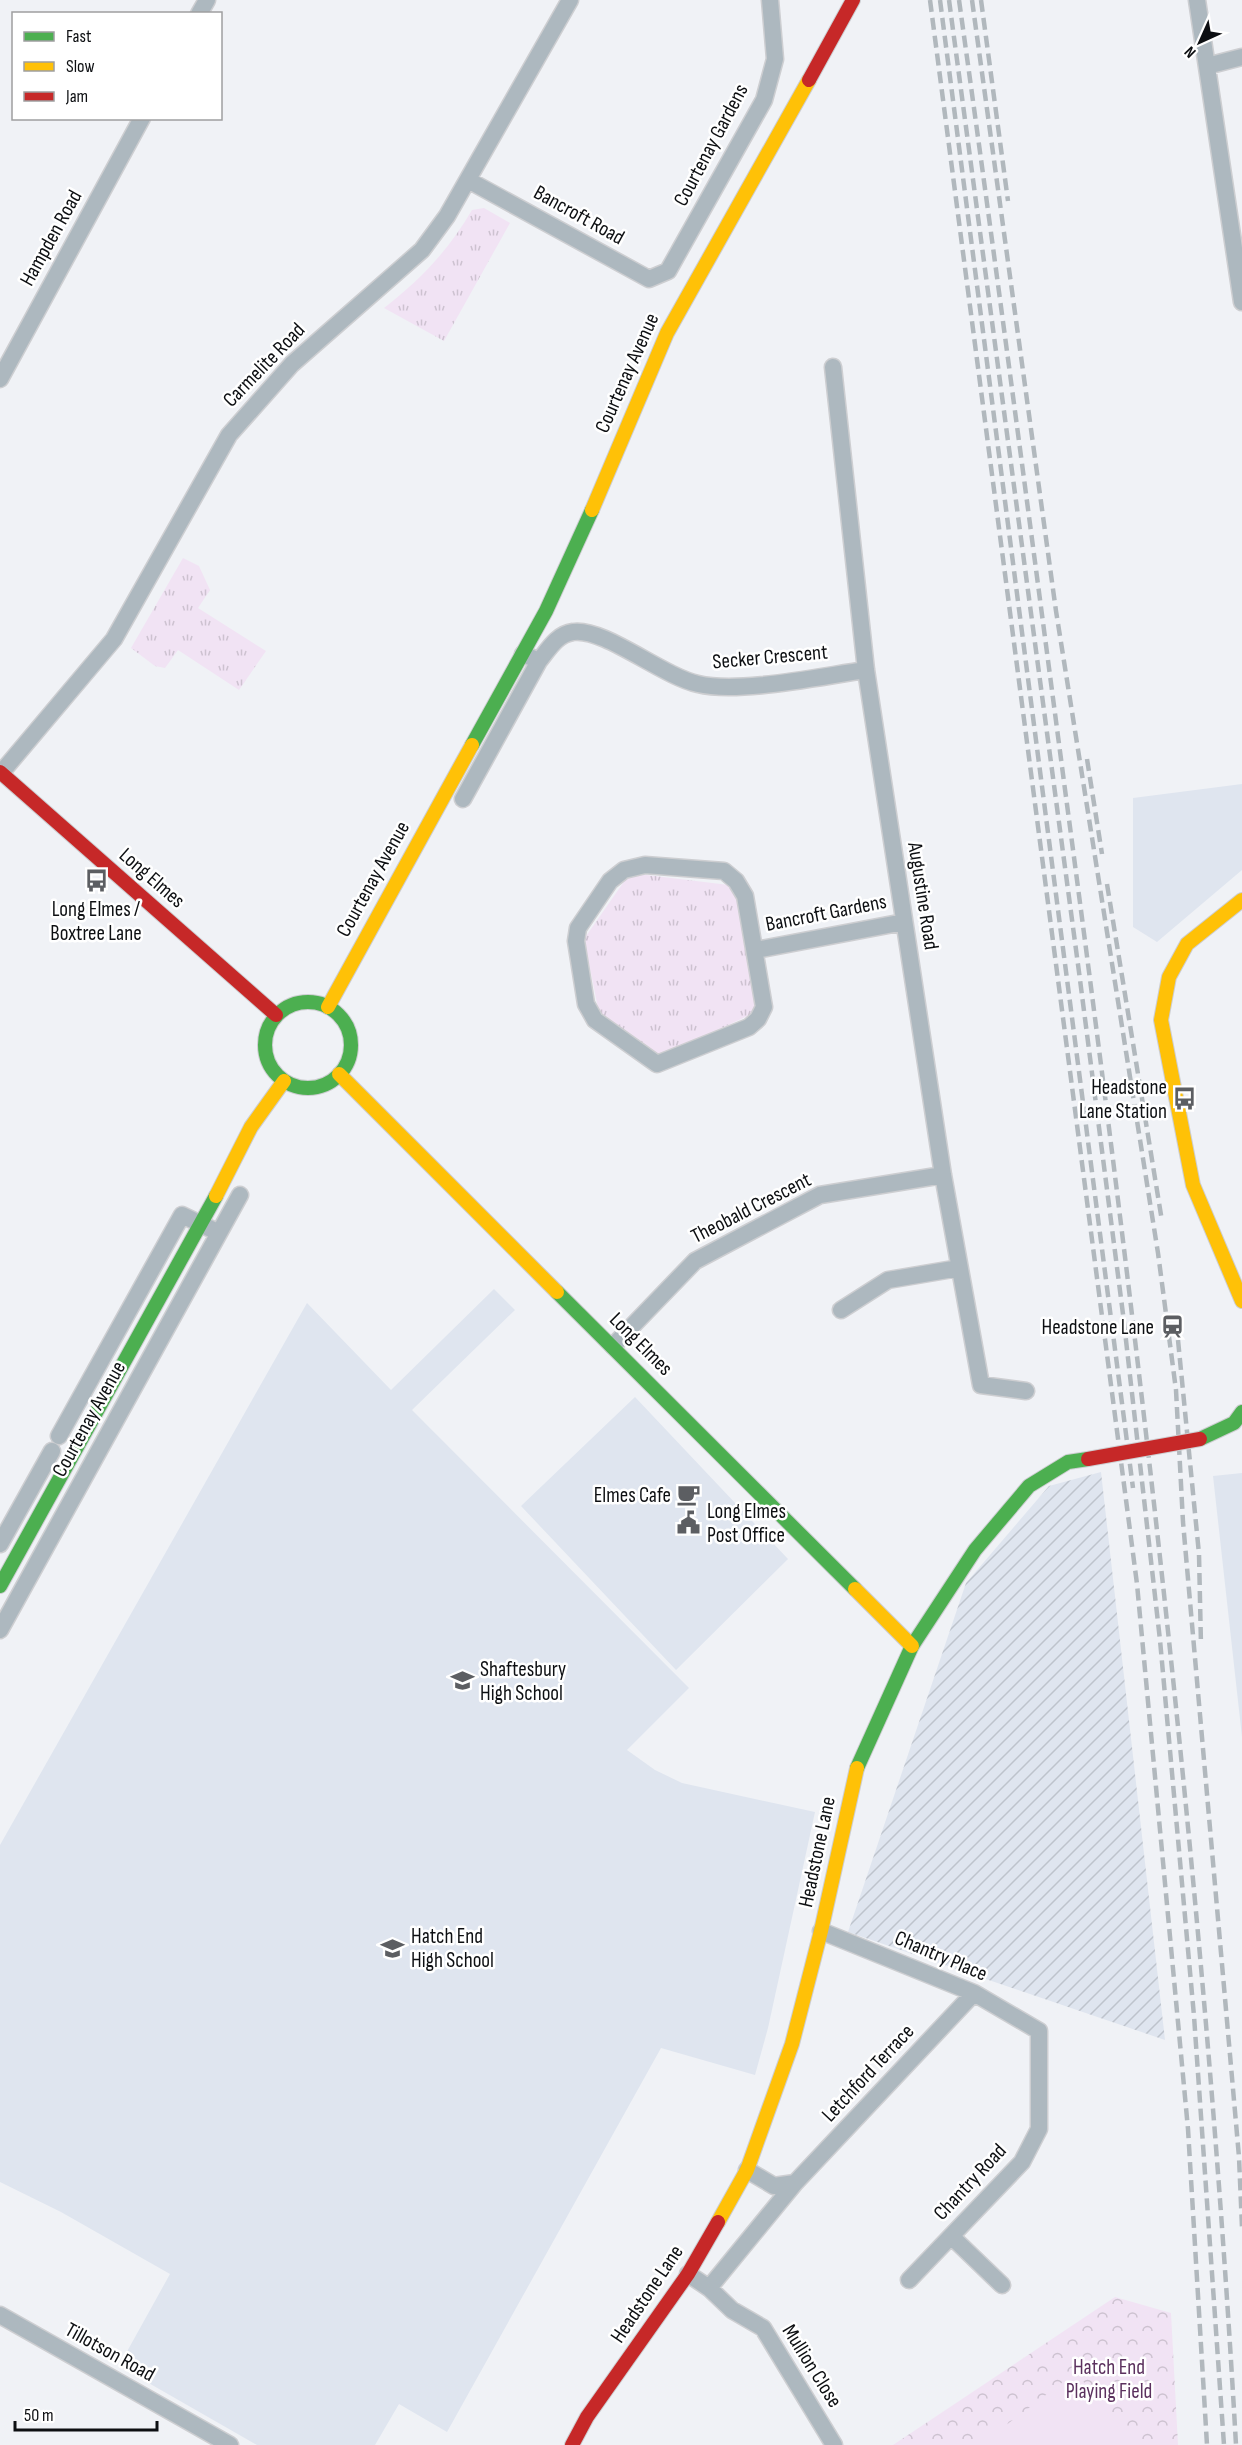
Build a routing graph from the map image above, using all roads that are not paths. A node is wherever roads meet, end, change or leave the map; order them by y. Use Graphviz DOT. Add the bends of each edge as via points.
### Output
graph roads {
  1 [pos="570,0"];
  2 [pos="770,0"];
  3 [pos="853,0"];
  4 [pos="1197,0"];
  5 [pos="1242,57"];
  6 [pos="1207,66"];
  7 [pos="141,120"];
  8 [pos="468,180"];
  9 [pos="668,271"];
  10 [pos="1242,302"];
  11 [pos="833,367"];
  12 [pos="0,379"];
  13 [pos="523,654"];
  14 [pos="539,661"];
  15 [pos="866,670"];
  16 [pos="1,772"];
  17 [pos="466,777"];
  18 [pos="463,799"];
  19 [pos="1242,900"];
  20 [pos="904,922"];
  21 [pos="756,950"];
  22 [pos="327,1007"];
  23 [pos="276,1015"];
  24 [pos="339,1074"];
  25 [pos="284,1081"];
  26 [pos="943,1175"];
  27 [pos="240,1195"];
  28 [pos="202,1225"];
  29 [pos="219,1232"];
  30 [pos="960,1268"];
  31 [pos="1242,1301"];
  32 [pos="841,1310"];
  33 [pos="614,1346"];
  34 [pos="1026,1391"];
  35 [pos="74,1410"];
  36 [pos="1242,1412"];
  37 [pos="93,1419"];
  38 [pos="72,1458"];
  39 [pos="88,1467"];
  40 [pos="38,1476"];
  41 [pos="56,1483"];
  42 [pos="0,1544"];
  43 [pos="0,1586"];
  44 [pos="0,1630"];
  45 [pos="912,1646"];
  46 [pos="821,1931"];
  47 [pos="974,1993"];
  48 [pos="1039,2031"];
  49 [pos="747,2170"];
  50 [pos="795,2183"];
  51 [pos="951,2236"];
  52 [pos="688,2274"];
  53 [pos="909,2280"];
  54 [pos="1002,2285"];
  55 [pos="709,2288"];
  56 [pos="1,2317"];
  57 [pos="224,2444"];
  58 [pos="572,2445"];
  59 [pos="834,2445"];
  1 -- 8 [label="street, Carmelite Road"];
  2 -- 9 [label="street, Courtenay Gardens" via="775,58 764,100"];
  3 -- 13 [label="street, Courtenay Avenue" via="667,333 574,552"];
  4 -- 6 [label="street"];
  5 -- 6 [label="street"];
  6 -- 10 [label="street"];
  7 -- 12 [label="street, Hampden Road"];
  8 -- 9 [label="street, Bancroft Road" via="649,279"];
  8 -- 16 [label="street, Carmelite Road" via="422,250 292,364 229,435 114,639"];
  11 -- 15 [label="street, Augustine Road"];
  13 -- 14 [label="street"];
  13 -- 17 [label="street, Courtenay Avenue"];
  14 -- 15 [label="street, Secker Crescent" via="555,640 572,632 595,634 698,685 733,687"];
  14 -- 17 [label="street, Courtenay Avenue"];
  15 -- 20 [label="street, Augustine Road"];
  16 -- 23 [label="street, Long Elmes"];
  17 -- 18 [label="street, Courtenay Avenue"];
  17 -- 22 [label="street, Courtenay Avenue"];
  19 -- 31 [label="street" via="1187,944 1169,977 1161,1020 1193,1185"];
  20 -- 21 [label="street, Bancroft Gardens"];
  20 -- 26 [label="street, Augustine Road"];
  21 -- 21 [label="street, Bancroft Gardens" via="764,1007 758,1018 749,1027 657,1064 590,1013 576,941 578,928 610,881 624,870 645,865 724,871 745,896"];
  22 -- 23 [label="street" via="318,1002 300,1002"];
  22 -- 24 [label="street" via="343,1020 349,1034 351,1048"];
  23 -- 25 [label="street" via="266,1032 264,1046 274,1072"];
  24 -- 25 [label="street" via="313,1087 298,1087"];
  24 -- 33 [label="street, Long Elmes"];
  25 -- 28 [label="street, Courtenay Avenue" via="251,1127"];
  26 -- 30 [label="street, Augustine Road"];
  26 -- 33 [label="street, Theobald Crescent" via="820,1195 694,1261"];
  27 -- 29 [label="street, Courtenay Avenue"];
  28 -- 29 [label="street, Courtenay Avenue"];
  28 -- 35 [label="street, Courtenay Avenue" via="182,1215"];
  28 -- 37 [label="street, Courtenay Avenue"];
  29 -- 39 [label="street, Courtenay Avenue"];
  30 -- 32 [label="street" via="888,1281"];
  30 -- 34 [label="street, Augustine Road" via="981,1385"];
  33 -- 45 [label="street, Long Elmes"];
  35 -- 37 [label="street"];
  35 -- 40 [label="street, Courtenay Avenue"];
  36 -- 45 [label="street, Headstone Lane, bridge" via="1234,1423 1200,1439 1068,1462 1029,1486 975,1550"];
  37 -- 38 [label="street, Courtenay Avenue"];
  38 -- 39 [label="street"];
  38 -- 41 [label="street, Courtenay Avenue"];
  39 -- 44 [label="street, Courtenay Avenue"];
  40 -- 41 [label="street"];
  40 -- 42 [label="street, Courtenay Avenue"];
  41 -- 43 [label="street, Courtenay Avenue"];
  45 -- 46 [label="street, Headstone Lane" via="858,1762"];
  46 -- 47 [label="street, Chantry Place"];
  46 -- 49 [label="street, Headstone Lane" via="792,2044"];
  47 -- 48 [label="street, Chantry Place"];
  47 -- 50 [label="street, Letchford Terrace"];
  48 -- 51 [label="street, Chantry Road" via="1039,2130 1022,2162"];
  49 -- 50 [label="street" via="774,2186"];
  49 -- 52 [label="street, Headstone Lane"];
  50 -- 55 [label="street, Letchford Terrace"];
  51 -- 53 [label="street, Chantry Road"];
  51 -- 54 [label="street"];
  52 -- 55 [label="street, Mullion Close"];
  52 -- 58 [label="street, Headstone Lane" via="587,2417"];
  55 -- 59 [label="street, Mullion Close" via="732,2310 762,2328"];
  56 -- 57 [label="street, Tillotson Road"];
}
